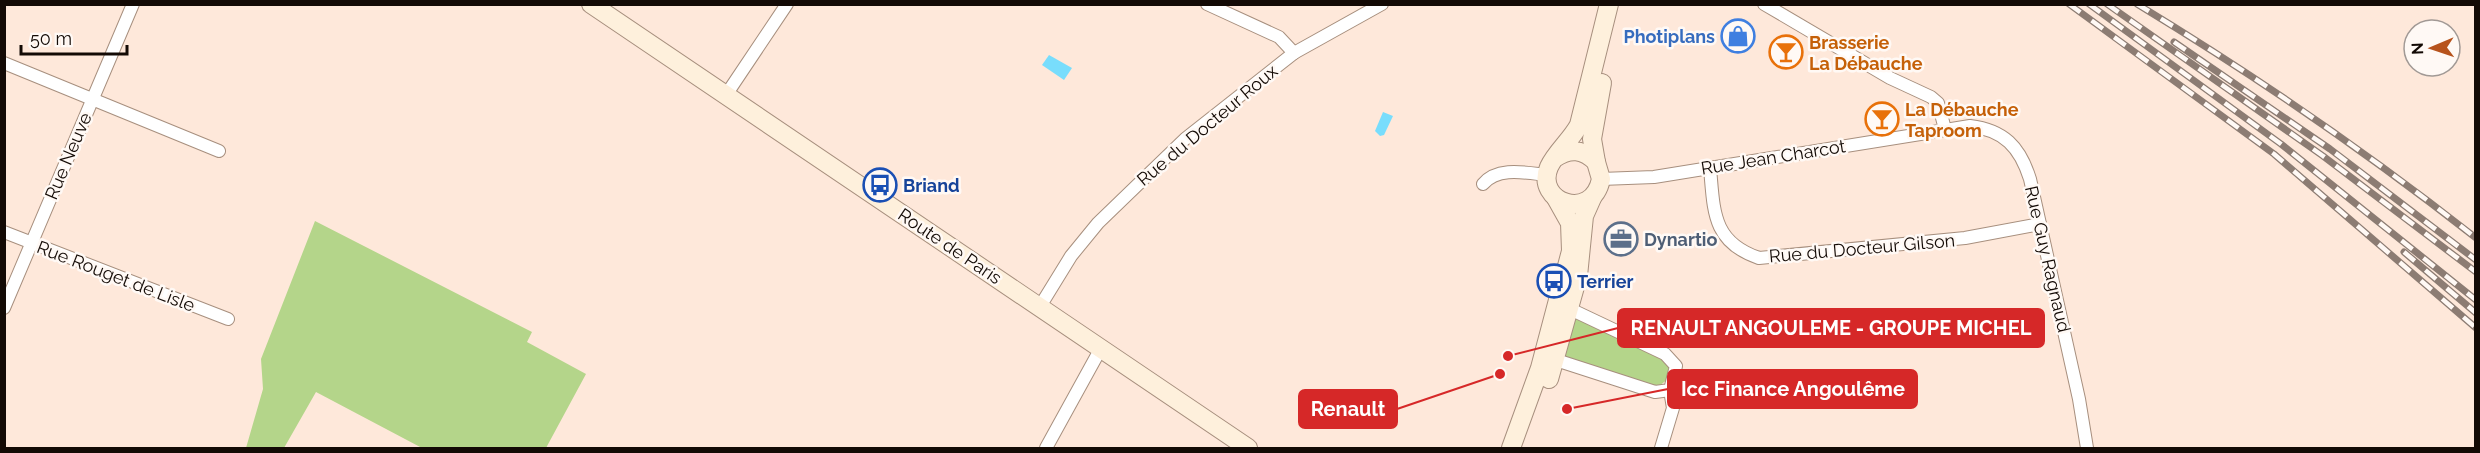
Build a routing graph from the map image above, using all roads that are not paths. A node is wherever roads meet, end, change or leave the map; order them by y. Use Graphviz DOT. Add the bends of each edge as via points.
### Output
graph roads {
  1 [pos="133,4"];
  2 [pos="591,4"];
  3 [pos="787,4"];
  4 [pos="1207,4"];
  5 [pos="1382,4"];
  6 [pos="1764,4"];
  7 [pos="1613,9"];
  8 [pos="1294,53"];
  9 [pos="4,63"];
  10 [pos="726,95"];
  11 [pos="93,98"];
  12 [pos="1945,129"];
  13 [pos="219,151"];
  14 [pos="1555,158"];
  15 [pos="1710,168"];
  16 [pos="1598,171"];
  17 [pos="1547,175"];
  18 [pos="1483,184"];
  19 [pos="1556,198"];
  20 [pos="1592,198"];
  21 [pos="2040,224"];
  22 [pos="4,232"];
  23 [pos="32,243"];
  24 [pos="4,308"];
  25 [pos="1042,309"];
  26 [pos="1570,309"];
  27 [pos="228,319"];
  28 [pos="1100,350"];
  29 [pos="1556,360"];
  30 [pos="1670,390"];
  31 [pos="1046,448"];
  32 [pos="1248,448"];
  33 [pos="1511,448"];
  34 [pos="1525,448"];
  35 [pos="1661,448"];
  36 [pos="2087,448"];
  1 -- 11 [label="street, Rue Neuve"];
  2 -- 10 [label="main road, Route de Paris"];
  3 -- 10 [label="street"];
  4 -- 8 [label="street" via="1279,37"];
  5 -- 8 [label="street, Rue du Docteur Roux"];
  6 -- 12 [label="street" via="1890,78 1931,97 1938,103"];
  7 -- 14 [label="main road" via="1579,125"];
  7 -- 16 [label="main road" via="1593,129"];
  8 -- 25 [label="street, Rue du Docteur Roux" via="1185,139 1131,189 1071,256"];
  9 -- 11 [label="street"];
  10 -- 25 [label="main road, Route de Paris"];
  11 -- 13 [label="street"];
  11 -- 23 [label="street, Rue Neuve"];
  12 -- 15 [label="street, Rue Jean Charcot"];
  12 -- 21 [label="street, Rue Guy Ragnaud" via="1982,127 2008,138 2025,163"];
  14 -- 16 [label="main road" via="1581,151"];
  14 -- 17 [label="main road"];
  15 -- 16 [label="street, Rue Jean Charcot" via="1644,178"];
  15 -- 21 [label="street, Rue du Docteur Gilson" via="1720,230 1736,247 1759,258 1965,238"];
  16 -- 20 [label="main road"];
  17 -- 18 [label="street" via="1503,172"];
  17 -- 19 [label="main road"];
  19 -- 20 [label="main road" via="1570,204"];
  19 -- 33 [label="main road" via="1569,223 1571,251 1540,368"];
  20 -- 26 [label="main road" via="1584,216 1581,264"];
  21 -- 36 [label="street, Rue Guy Ragnaud"];
  22 -- 23 [label="street, Rue Rouget de Lisle"];
  23 -- 24 [label="street, Rue Neuve"];
  23 -- 27 [label="street, Rue Rouget de Lisle"];
  25 -- 28 [label="main road, Route de Paris"];
  26 -- 29 [label="main road"];
  26 -- 30 [label="street" via="1672,359 1676,373"];
  28 -- 31 [label="street"];
  28 -- 32 [label="main road, Route de Paris"];
  29 -- 30 [label="street" via="1655,392"];
  29 -- 34 [label="main road"];
  30 -- 35 [label="street" via="1673,408"];
}
